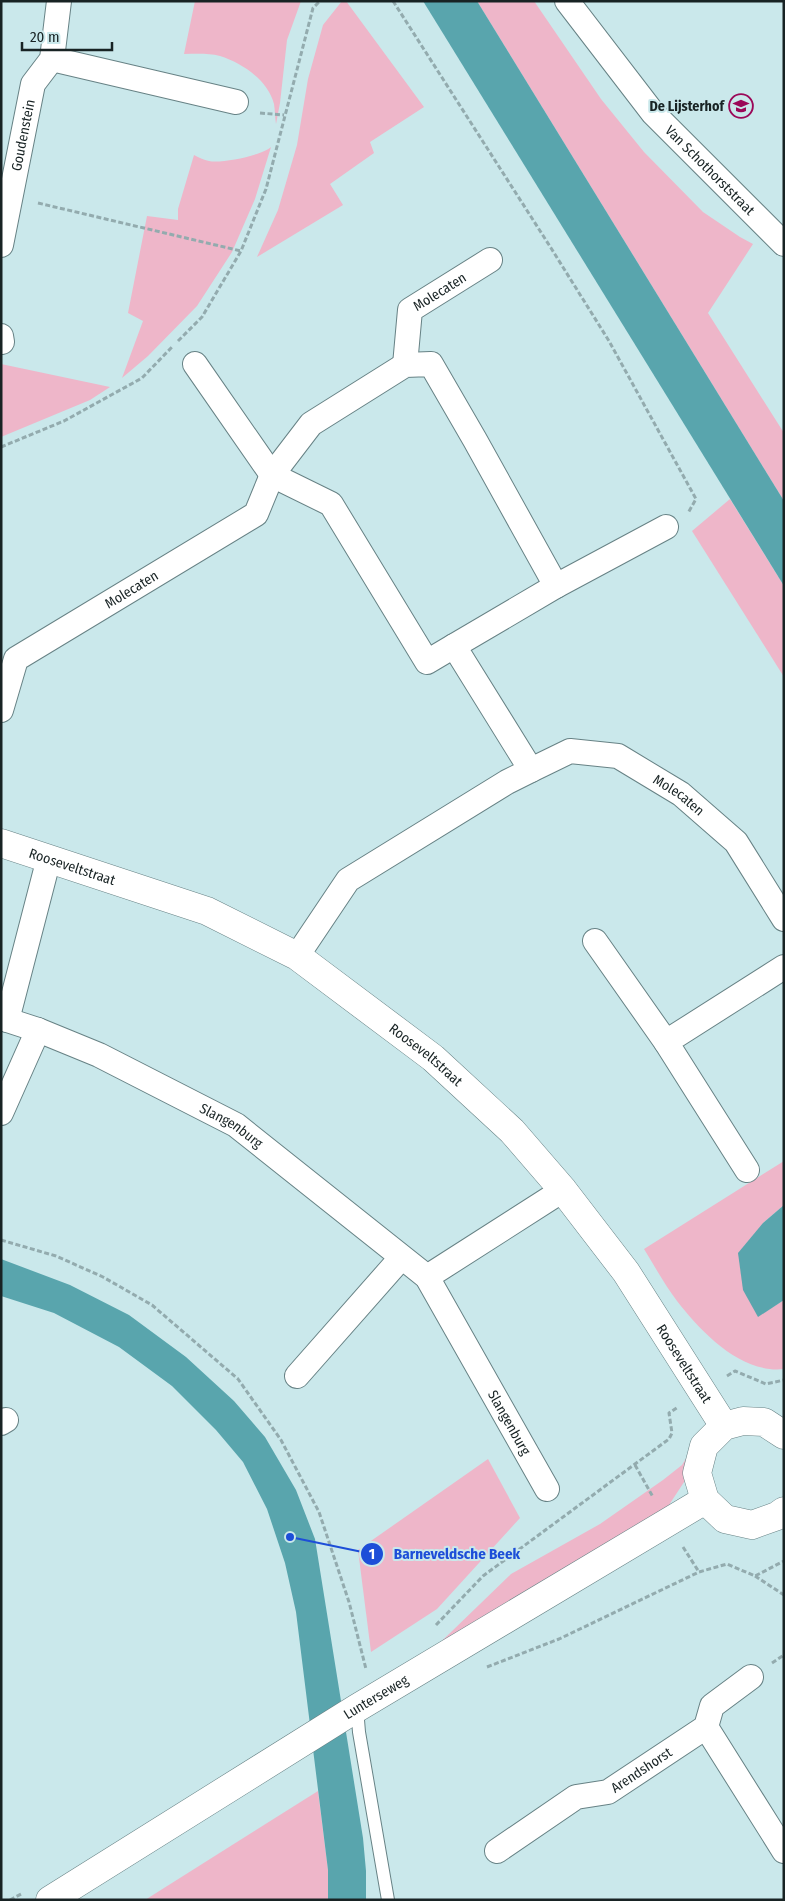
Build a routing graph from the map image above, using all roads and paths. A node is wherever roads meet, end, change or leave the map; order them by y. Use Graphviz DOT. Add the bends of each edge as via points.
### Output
graph roads {
  1 [pos="59,1"];
  2 [pos="320,1"];
  3 [pos="393,1"];
  4 [pos="567,1"];
  5 [pos="52,59"];
  6 [pos="236,102"];
  7 [pos="10,197"];
  8 [pos="784,244"];
  9 [pos="1,245"];
  10 [pos="241,251"];
  11 [pos="490,260"];
  12 [pos="195,364"];
  13 [pos="405,365"];
  14 [pos="1,446"];
  15 [pos="272,475"];
  16 [pos="666,527"];
  17 [pos="556,586"];
  18 [pos="454,646"];
  19 [pos="1,710"];
  20 [pos="531,770"];
  21 [pos="1,843"];
  22 [pos="48,858"];
  23 [pos="784,919"];
  24 [pos="594,942"];
  25 [pos="297,956"];
  26 [pos="784,967"];
  27 [pos="4,1019"];
  28 [pos="38,1030"];
  29 [pos="666,1042"];
  30 [pos="1,1113"];
  31 [pos="747,1170"];
  32 [pos="563,1190"];
  33 [pos="1,1240"];
  34 [pos="401,1258"];
  35 [pos="427,1277"];
  36 [pos="298,1376"];
  37 [pos="784,1380"];
  38 [pos="701,1392"];
  39 [pos="724,1426"];
  40 [pos="783,1432"];
  41 [pos="547,1489"];
  42 [pos="705,1500"];
  43 [pos="782,1518"];
  44 [pos="784,1561"];
  45 [pos="755,1576"];
  46 [pos="784,1595"];
  47 [pos="435,1626"];
  48 [pos="482,1668"];
  49 [pos="368,1677"];
  50 [pos="751,1677"];
  51 [pos="353,1710"];
  52 [pos="706,1727"];
  53 [pos="497,1851"];
  54 [pos="784,1851"];
  55 [pos="50,1900"];
  56 [pos="388,1900"];
  1 -- 5 [label="street"];
  2 -- 10 [label="path" via="313,8 266,189"];
  3 -- 16 [label="path" via="609,342 696,499 686,518"];
  4 -- 8 [label="street, Van Schothorststraat" via="653,114"];
  5 -- 6 [label="street"];
  5 -- 7 [label="street, Goudenstein" via="33,84"];
  7 -- 9 [label="street, Goudenstein"];
  7 -- 10 [label="path"];
  10 -- 14 [label="path" via="202,317 142,378 64,421"];
  11 -- 13 [label="street, Molecaten" via="410,310"];
  12 -- 15 [label="street"];
  13 -- 15 [label="street, Molecaten" via="312,424"];
  13 -- 17 [label="street" via="431,364"];
  15 -- 18 [label="street" via="332,504 427,662"];
  15 -- 19 [label="street, Molecaten" via="256,514 16,659"];
  16 -- 17 [label="street"];
  17 -- 18 [label="street"];
  18 -- 20 [label="street"];
  20 -- 23 [label="street, Molecaten" via="570,751 618,756 681,794 736,842"];
  20 -- 25 [label="street, Molecaten" via="348,880"];
  21 -- 22 [label="main road, Rooseveltstraat"];
  22 -- 25 [label="main road, Rooseveltstraat" via="208,911"];
  22 -- 27 [label="street, Slangenburg"];
  24 -- 29 [label="street"];
  25 -- 32 [label="main road, Rooseveltstraat" via="433,1058 512,1131"];
  26 -- 29 [label="street"];
  27 -- 28 [label="street, Slangenburg"];
  28 -- 30 [label="street"];
  28 -- 34 [label="street, Slangenburg" via="99,1055 236,1125"];
  29 -- 31 [label="street"];
  32 -- 35 [label="street"];
  32 -- 38 [label="main road, Rooseveltstraat" via="626,1272"];
  33 -- 49 [label="path" via="56,1256 103,1277 152,1305 238,1379 281,1440 319,1512 349,1602"];
  34 -- 35 [label="street, Slangenburg"];
  34 -- 36 [label="street"];
  35 -- 41 [label="street, Slangenburg"];
  37 -- 38 [label="path" via="766,1384 735,1371"];
  38 -- 39 [label="main road, Rooseveltstraat"];
  38 -- 47 [label="path" via="669,1413 672,1433 669,1439 483,1576"];
  39 -- 40 [label="main road" via="743,1420 764,1422"];
  39 -- 42 [label="main road" via="704,1446 697,1473"];
  42 -- 43 [label="main road" via="725,1519 752,1525"];
  42 -- 51 [label="main road, Lunterseweg"];
  44 -- 45 [label="path"];
  45 -- 46 [label="path"];
  45 -- 48 [label="path" via="727,1564 699,1572 559,1639"];
  50 -- 52 [label="street" via="712,1706"];
  51 -- 55 [label="main road, Lunterseweg"];
  51 -- 56 [label="lane"];
  52 -- 53 [label="street, Arendshorst" via="608,1792 576,1797"];
  52 -- 54 [label="street"];
}
